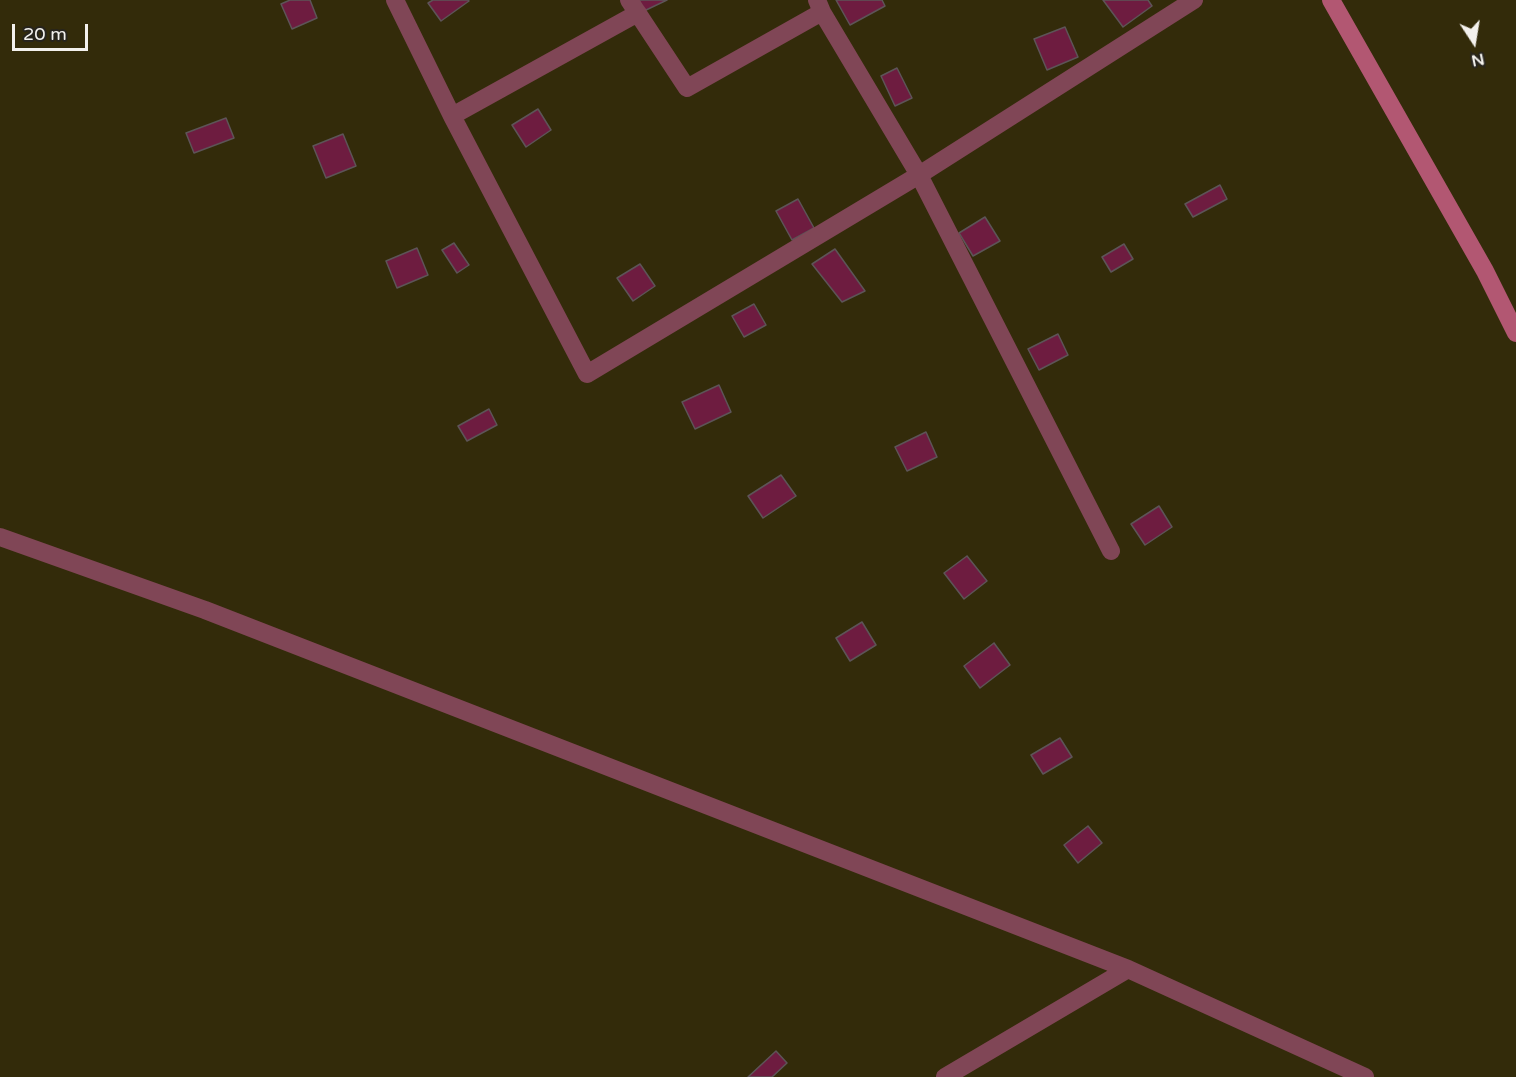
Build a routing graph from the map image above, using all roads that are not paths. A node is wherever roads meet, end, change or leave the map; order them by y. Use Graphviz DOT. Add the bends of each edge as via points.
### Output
graph roads {
  1 [pos="395,0"];
  2 [pos="1194,0"];
  3 [pos="1331,0"];
  4 [pos="820,6"];
  5 [pos="634,7"];
  6 [pos="452,116"];
  7 [pos="919,175"];
  8 [pos="1516,333"];
  9 [pos="0,537"];
  10 [pos="1111,551"];
  11 [pos="1128,969"];
  12 [pos="945,1077"];
  13 [pos="1365,1077"];
  1 -- 6 [label="street"];
  2 -- 7 [label="street"];
  3 -- 8 [label="street" via="1485,271"];
  4 -- 5 [label="street" via="687,88"];
  4 -- 7 [label="street"];
  5 -- 6 [label="street"];
  6 -- 7 [label="street" via="587,374"];
  7 -- 10 [label="street"];
  9 -- 11 [label="street" via="205,610"];
  11 -- 12 [label="street"];
  11 -- 13 [label="street"];
}
